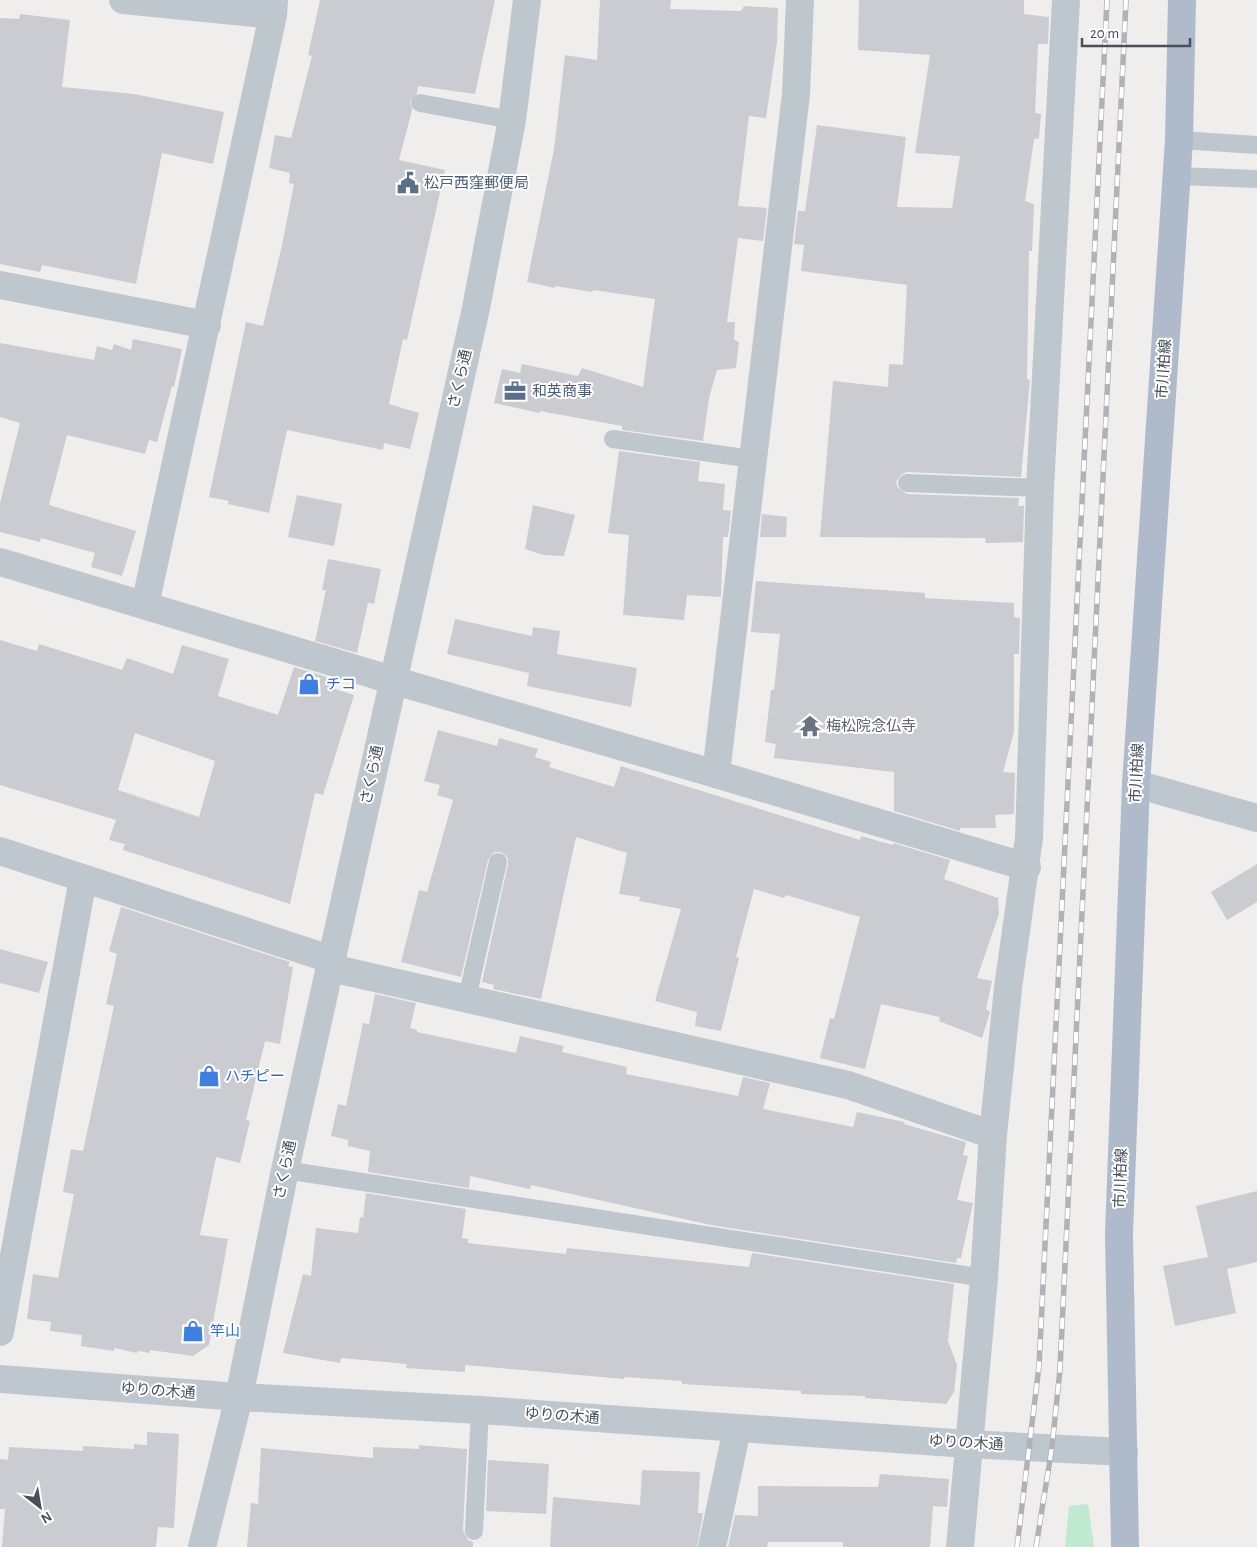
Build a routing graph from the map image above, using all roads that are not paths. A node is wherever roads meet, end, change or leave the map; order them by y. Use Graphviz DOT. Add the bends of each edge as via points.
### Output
graph roads {
  1 [pos="124,0"];
  2 [pos="528,0"];
  3 [pos="800,0"];
  4 [pos="1066,0"];
  5 [pos="1182,0"];
  6 [pos="274,7"];
  7 [pos="420,103"];
  8 [pos="512,120"];
  9 [pos="1180,140"];
  10 [pos="1257,145"];
  11 [pos="1177,176"];
  12 [pos="1257,179"];
  13 [pos="0,285"];
  14 [pos="207,325"];
  15 [pos="613,439"];
  16 [pos="752,459"];
  17 [pos="907,483"];
  18 [pos="1040,488"];
  19 [pos="0,562"];
  20 [pos="145,605"];
  21 [pos="392,680"];
  22 [pos="716,774"];
  23 [pos="1136,784"];
  24 [pos="1257,818"];
  25 [pos="0,852"];
  26 [pos="498,862"];
  27 [pos="1027,867"];
  28 [pos="83,879"];
  29 [pos="332,964"];
  30 [pos="468,998"];
  31 [pos="994,1135"];
  32 [pos="285,1170"];
  33 [pos="984,1278"];
  34 [pos="0,1332"];
  35 [pos="0,1379"];
  36 [pos="239,1397"];
  37 [pos="480,1410"];
  38 [pos="737,1429"];
  39 [pos="968,1444"];
  40 [pos="1124,1452"];
  41 [pos="474,1530"];
  42 [pos="202,1547"];
  43 [pos="712,1547"];
  44 [pos="960,1547"];
  45 [pos="1125,1547"];
  1 -- 6 [label="street"];
  2 -- 8 [label="street, さくら通"];
  3 -- 16 [label="street" via="796,94"];
  4 -- 18 [label="street"];
  5 -- 9 [label="main road, 市川柏線"];
  6 -- 14 [label="street"];
  7 -- 8 [label="lane"];
  8 -- 21 [label="street, さくら通" via="476,308"];
  9 -- 10 [label="lane"];
  9 -- 11 [label="main road, 市川柏線"];
  11 -- 12 [label="lane"];
  11 -- 23 [label="main road, 市川柏線"];
  13 -- 14 [label="street"];
  14 -- 20 [label="street"];
  15 -- 16 [label="lane"];
  16 -- 22 [label="street"];
  17 -- 18 [label="lane"];
  18 -- 27 [label="street"];
  19 -- 20 [label="street"];
  20 -- 21 [label="street"];
  21 -- 22 [label="street"];
  21 -- 29 [label="street, さくら通"];
  22 -- 27 [label="street"];
  23 -- 24 [label="street"];
  23 -- 40 [label="main road, 市川柏線" via="1119,1234"];
  25 -- 28 [label="street"];
  26 -- 30 [label="lane"];
  27 -- 31 [label="street" via="1008,988"];
  28 -- 29 [label="street"];
  28 -- 34 [label="street"];
  29 -- 30 [label="street"];
  29 -- 32 [label="street, さくら通"];
  30 -- 31 [label="street" via="848,1085"];
  31 -- 33 [label="street"];
  32 -- 33 [label="lane"];
  32 -- 36 [label="street, さくら通"];
  33 -- 39 [label="street"];
  35 -- 36 [label="street, ゆりの木通"];
  36 -- 37 [label="street, ゆりの木通"];
  36 -- 42 [label="street, さくら通"];
  37 -- 38 [label="street, ゆりの木通"];
  37 -- 41 [label="lane"];
  38 -- 39 [label="street, ゆりの木通"];
  38 -- 43 [label="street"];
  39 -- 40 [label="street, ゆりの木通"];
  39 -- 44 [label="street"];
  40 -- 45 [label="main road, 市川柏線"];
}
